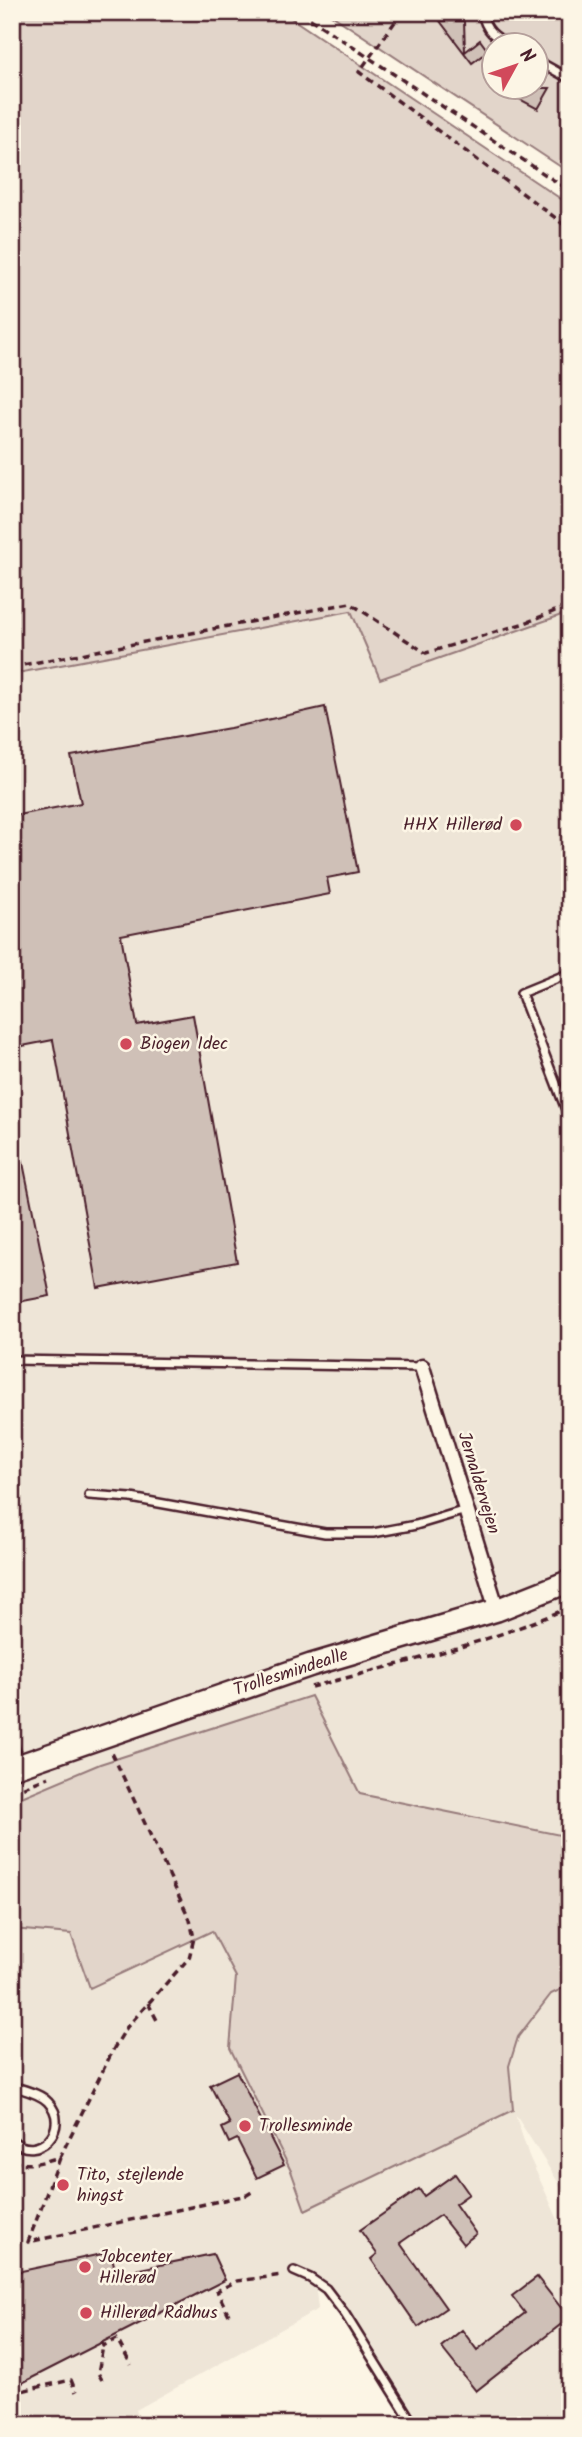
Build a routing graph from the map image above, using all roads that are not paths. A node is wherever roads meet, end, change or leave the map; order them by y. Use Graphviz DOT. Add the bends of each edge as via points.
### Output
graph roads {
  1 [pos="482,14"];
  2 [pos="490,32"];
  3 [pos="550,67"];
  4 [pos="570,79"];
  5 [pos="570,973"];
  6 [pos="570,1121"];
  7 [pos="12,1360"];
  8 [pos="422,1367"];
  9 [pos="89,1495"];
  10 [pos="466,1510"];
  11 [pos="570,1581"];
  12 [pos="497,1610"];
  13 [pos="12,1740"];
  14 [pos="16,1767"];
  15 [pos="12,2086"];
  16 [pos="12,2140"];
  17 [pos="293,2272"];
  18 [pos="414,2425"];
  1 -- 2 [label="lane"];
  3 -- 4 [label="lane"];
  5 -- 6 [label="lane" via="521,993"];
  7 -- 8 [label="lane"];
  8 -- 10 [label="street, Jernaldervejen"];
  9 -- 10 [label="lane" via="131,1498 325,1533 373,1533"];
  10 -- 12 [label="street, Jernaldervejen"];
  11 -- 12 [label="street, Trollesmindealle"];
  12 -- 14 [label="street, Trollesmindealle" via="311,1665 108,1745"];
  13 -- 14 [label="lane"];
  15 -- 16 [label="lane" via="48,2102 57,2124 54,2136 42,2146 29,2149"];
  17 -- 18 [label="lane" via="326,2290 345,2314"];
}
